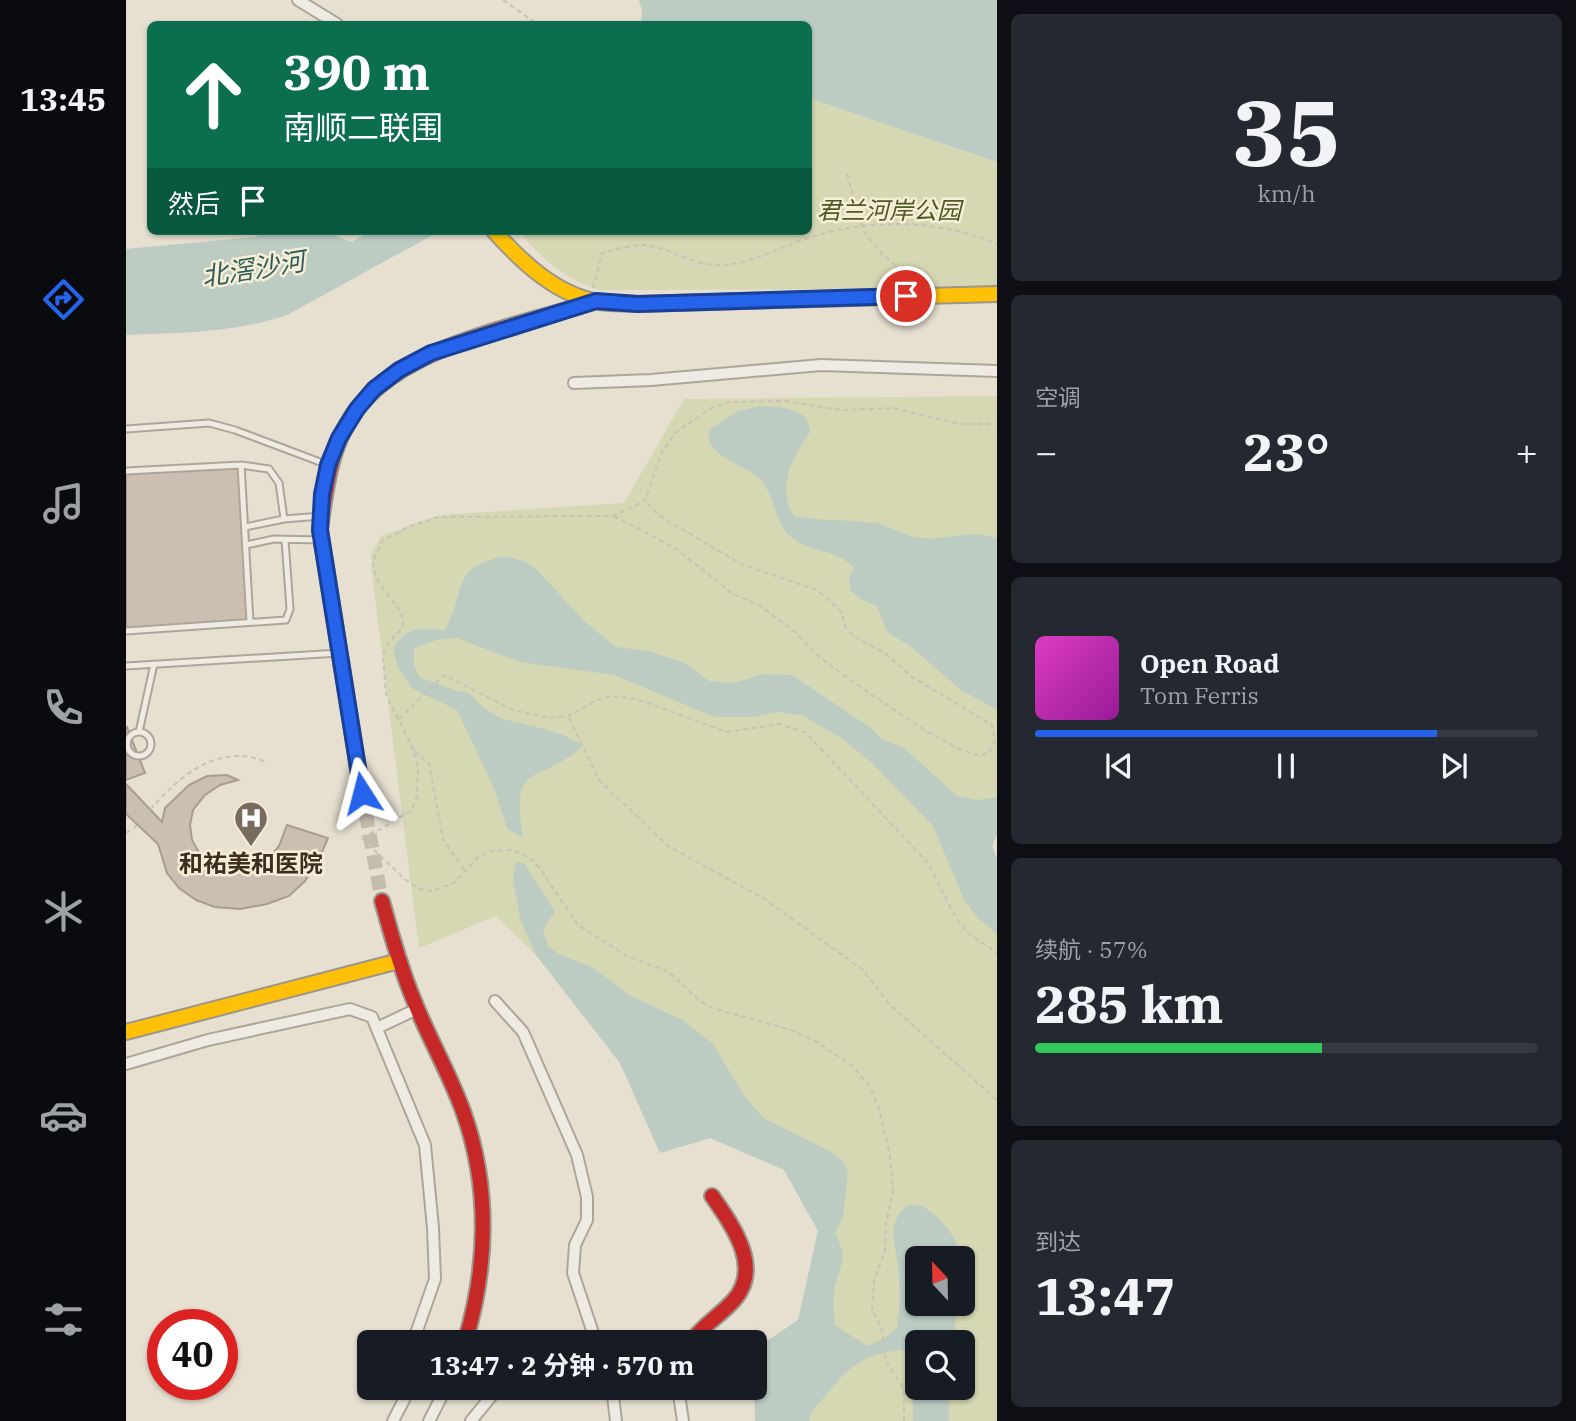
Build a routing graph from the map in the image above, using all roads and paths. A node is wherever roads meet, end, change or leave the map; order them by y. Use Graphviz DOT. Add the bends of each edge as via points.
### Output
graph roads {
  1 [pos="298,0"];
  2 [pos="503,0"];
  3 [pos="332,21"];
  4 [pos="533,21"];
  5 [pos="848,174"];
  6 [pos="862,226"];
  7 [pos="498,235"];
  8 [pos="997,244"];
  9 [pos="997,294"];
  10 [pos="933,296"];
  11 [pos="594,300"];
  12 [pos="997,371"];
  13 [pos="574,383"];
  14 [pos="997,424"];
  15 [pos="126,429"];
  16 [pos="241,465"];
  17 [pos="328,465"];
  18 [pos="126,471"];
  19 [pos="645,501"];
  20 [pos="321,516"];
  21 [pos="613,516"];
  22 [pos="284,519"];
  23 [pos="245,527"];
  24 [pos="285,540"];
  25 [pos="322,541"];
  26 [pos="246,545"];
  27 [pos="250,622"];
  28 [pos="126,631"];
  29 [pos="340,653"];
  30 [pos="154,664"];
  31 [pos="126,666"];
  32 [pos="569,716"];
  33 [pos="398,720"];
  34 [pos="139,732"];
  35 [pos="414,751"];
  36 [pos="268,762"];
  37 [pos="362,793"];
  38 [pos="126,833"];
  39 [pos="465,871"];
  40 [pos="382,901"];
  41 [pos="997,953"];
  42 [pos="399,961"];
  43 [pos="495,1001"];
  44 [pos="417,1009"];
  45 [pos="377,1028"];
  46 [pos="126,1032"];
  47 [pos="126,1064"];
  48 [pos="997,1100"];
  49 [pos="712,1196"];
  50 [pos="416,1330"];
  51 [pos="468,1330"];
  52 [pos="592,1330"];
  53 [pos="699,1330"];
  54 [pos="404,1400"];
  55 [pos="440,1400"];
  56 [pos="488,1400"];
  57 [pos="613,1400"];
  58 [pos="680,1400"];
  59 [pos="393,1421"];
  60 [pos="429,1421"];
  61 [pos="471,1421"];
  62 [pos="616,1421"];
  63 [pos="683,1421"];
  64 [pos="904,1421"];
  1 -- 3 [label="street"];
  2 -- 4 [label="path"];
  5 -- 6 [label="path"];
  6 -- 8 [label="path" via="948,228"];
  6 -- 10 [label="path" via="882,254"];
  6 -- 11 [label="path" via="720,265 686,260 645,245 602,253"];
  7 -- 11 [label="street" via="529,266 566,292"];
  9 -- 10 [label="street"];
  10 -- 11 [label="street" via="638,304"];
  11 -- 17 [label="street" via="431,353 399,370 357,409"];
  12 -- 13 [label="street" via="821,365"];
  14 -- 19 [label="path" via="960,424 892,408 841,410 785,401 729,402 711,408 675,433 661,454"];
  15 -- 17 [label="lane" via="209,423"];
  16 -- 18 [label="lane"];
  16 -- 22 [label="lane" via="269,469 276,476"];
  16 -- 23 [label="lane"];
  17 -- 20 [label="street"];
  19 -- 21 [label="path"];
  19 -- 21 [label="path" via="658,515 743,565 830,598 855,637 992,725 995,743 989,752 981,756 961,750 926,731 850,680 759,605 733,594 675,548"];
  20 -- 22 [label="lane"];
  20 -- 25 [label="street"];
  21 -- 33 [label="path" via="438,517 382,541 373,567 404,622 383,656 386,694"];
  22 -- 23 [label="lane"];
  23 -- 26 [label="lane"];
  24 -- 25 [label="lane"];
  24 -- 26 [label="lane"];
  24 -- 27 [label="lane" via="290,609 286,620"];
  25 -- 29 [label="street"];
  26 -- 27 [label="lane"];
  27 -- 28 [label="lane"];
  29 -- 30 [label="lane"];
  29 -- 37 [label="street"];
  30 -- 31 [label="lane"];
  30 -- 34 [label="lane"];
  32 -- 33 [label="path" via="548,718 513,710 444,675"];
  32 -- 41 [label="path" via="612,696 637,699 727,732 779,724 806,733 928,863 968,933"];
  32 -- 48 [label="path" via="599,780 667,846 763,898 863,970 890,1005"];
  33 -- 35 [label="path"];
  34 -- 34 [label="lane" via="126,743 128,751 138,757 146,754 151,744"];
  35 -- 39 [label="path" via="429,764 443,839"];
  35 -- 39 [label="path" via="418,770 412,810 360,837 419,889 445,888"];
  36 -- 38 [label="path" via="242,756 204,762 174,784"];
  39 -- 64 [label="path" via="478,857 492,851 524,855 536,863 578,925 627,956 669,972 712,1008 817,1042 854,1068 871,1089 890,1156 893,1191 872,1308 882,1331 886,1361 904,1389"];
  40 -- 42 [label="street"];
  42 -- 44 [label="street"];
  42 -- 46 [label="street"];
  43 -- 52 [label="street" via="523,1032 577,1155 587,1220 575,1245 573,1273"];
  44 -- 45 [label="street"];
  44 -- 51 [label="street" via="463,1111 481,1192 483,1261"];
  45 -- 47 [label="street" via="373,1017 350,1009 208,1040"];
  45 -- 50 [label="street" via="425,1145 435,1279"];
  49 -- 53 [label="street" via="742,1247 747,1278 737,1296"];
  54 -- 59 [label="street"];
  55 -- 60 [label="street"];
  56 -- 61 [label="street"];
  57 -- 62 [label="street"];
  58 -- 63 [label="street"];
}
